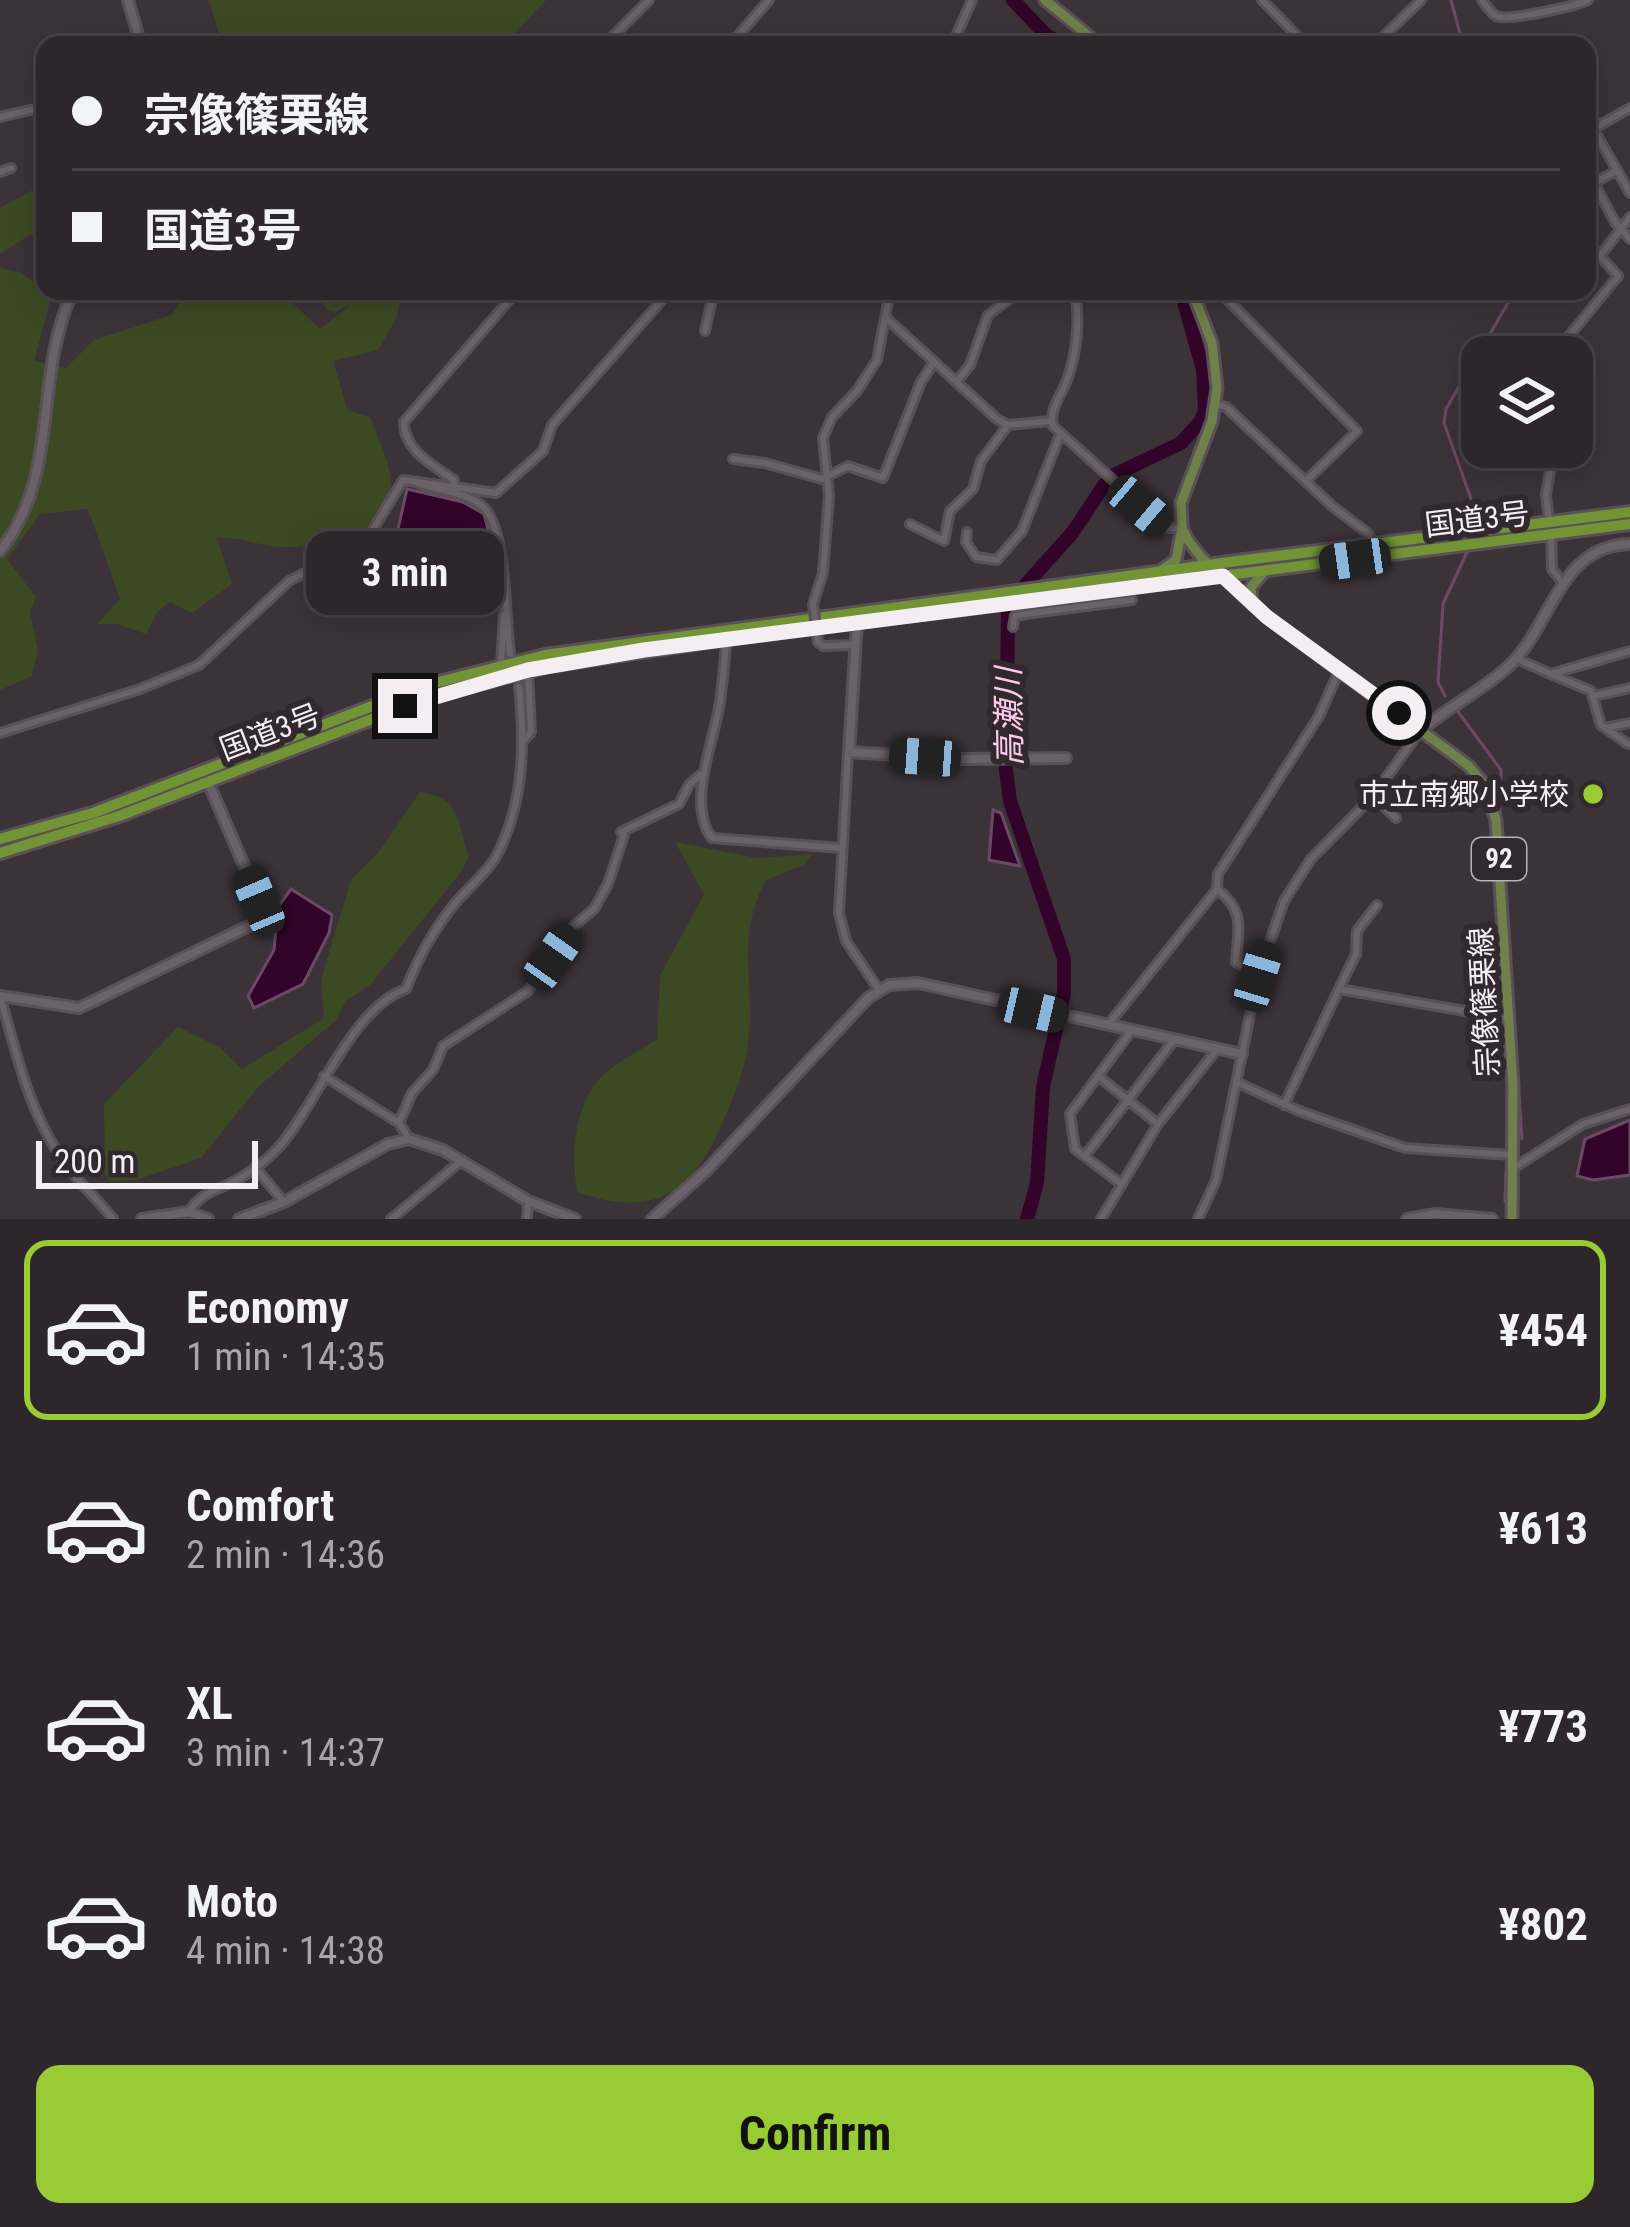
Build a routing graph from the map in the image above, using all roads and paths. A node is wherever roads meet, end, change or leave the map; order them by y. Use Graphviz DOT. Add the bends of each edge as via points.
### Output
graph roads {
  1 [pos="128,0"];
  2 [pos="649,0"];
  3 [pos="769,0"];
  4 [pos="972,0"];
  5 [pos="1045,0"];
  6 [pos="1262,0"];
  7 [pos="1421,0"];
  8 [pos="1482,0"];
  9 [pos="1588,0"];
  10 [pos="138,36"];
  11 [pos="613,36"];
  12 [pos="738,36"];
  13 [pos="956,36"];
  14 [pos="1089,36"];
  15 [pos="1297,36"];
  16 [pos="1384,36"];
  17 [pos="1630,108"];
  18 [pos="36,110"];
  19 [pos="0,117"];
  20 [pos="1596,127"];
  21 [pos="1596,134"];
  22 [pos="11,168"];
  23 [pos="1616,171"];
  24 [pos="0,172"];
  25 [pos="1596,182"];
  26 [pos="1596,186"];
  27 [pos="1630,193"];
  28 [pos="1630,217"];
  29 [pos="1622,228"];
  30 [pos="1630,239"];
  31 [pos="70,300"];
  32 [pos="509,300"];
  33 [pos="662,300"];
  34 [pos="712,300"];
  35 [pos="889,300"];
  36 [pos="1008,300"];
  37 [pos="1075,300"];
  38 [pos="1195,300"];
  39 [pos="1228,300"];
  40 [pos="886,317"];
  41 [pos="705,331"];
  42 [pos="1569,336"];
  43 [pos="934,362"];
  44 [pos="957,381"];
  45 [pos="1216,404"];
  46 [pos="1051,421"];
  47 [pos="1008,425"];
  48 [pos="1060,435"];
  49 [pos="733,459"];
  50 [pos="1550,468"];
  51 [pos="828,478"];
  52 [pos="414,480"];
  53 [pos="1306,482"];
  54 [pos="454,486"];
  55 [pos="1630,512"];
  56 [pos="910,524"];
  57 [pos="1630,524"];
  58 [pos="1182,528"];
  59 [pos="1550,529"];
  60 [pos="967,532"];
  61 [pos="1466,539"];
  62 [pos="1630,544"];
  63 [pos="1372,546"];
  64 [pos="0,551"];
  65 [pos="1209,565"];
  66 [pos="1160,571"];
  67 [pos="1266,572"];
  68 [pos="1223,576"];
  69 [pos="1563,583"];
  70 [pos="1030,595"];
  71 [pos="1005,598"];
  72 [pos="1132,601"];
  73 [pos="1252,604"];
  74 [pos="506,610"];
  75 [pos="857,622"];
  76 [pos="1013,627"];
  77 [pos="726,639"];
  78 [pos="856,645"];
  79 [pos="1630,651"];
  80 [pos="510,654"];
  81 [pos="1517,658"];
  82 [pos="501,665"];
  83 [pos="528,670"];
  84 [pos="1339,670"];
  85 [pos="1550,674"];
  86 [pos="519,687"];
  87 [pos="1630,688"];
  88 [pos="1594,696"];
  89 [pos="1630,723"];
  90 [pos="1605,728"];
  91 [pos="1420,731"];
  92 [pos="0,733"];
  93 [pos="523,741"];
  94 [pos="1628,744"];
  95 [pos="848,752"];
  96 [pos="1066,758"];
  97 [pos="700,775"];
  98 [pos="208,782"];
  99 [pos="1372,796"];
  100 [pos="1396,818"];
  101 [pos="0,839"];
  102 [pos="842,848"];
  103 [pos="0,853"];
  104 [pos="1217,889"];
  105 [pos="1377,905"];
  106 [pos="1258,976"];
  107 [pos="1339,988"];
  108 [pos="879,989"];
  109 [pos="0,996"];
  110 [pos="1510,1019"];
  111 [pos="1108,1025"];
  112 [pos="1131,1030"];
  113 [pos="1174,1040"];
  114 [pos="1217,1049"];
  115 [pos="1242,1054"];
  116 [pos="324,1076"];
  117 [pos="1098,1076"];
  118 [pos="1236,1082"];
  119 [pos="1128,1100"];
  120 [pos="1284,1105"];
  121 [pos="1630,1109"];
  122 [pos="399,1123"];
  123 [pos="1158,1124"];
  124 [pos="410,1139"];
  125 [pos="1085,1156"];
  126 [pos="460,1161"];
  127 [pos="1515,1161"];
  128 [pos="255,1167"];
  129 [pos="1120,1183"];
  130 [pos="528,1201"];
  131 [pos="284,1202"];
  132 [pos="189,1212"];
  133 [pos="113,1219"];
  134 [pos="142,1219"];
  135 [pos="208,1219"];
  136 [pos="239,1219"];
  137 [pos="391,1219"];
  138 [pos="527,1219"];
  139 [pos="574,1219"];
  140 [pos="652,1219"];
  141 [pos="1101,1219"];
  142 [pos="1198,1219"];
  143 [pos="1407,1219"];
  144 [pos="1492,1219"];
  145 [pos="1512,1219"];
  1 -- 10 [label="street"];
  2 -- 11 [label="street"];
  3 -- 12 [label="street"];
  4 -- 13 [label="street"];
  5 -- 14 [label="main road"];
  6 -- 15 [label="street"];
  7 -- 16 [label="street"];
  8 -- 9 [label="street" via="1504,19"];
  17 -- 20 [label="street"];
  18 -- 19 [label="street"];
  21 -- 23 [label="street"];
  22 -- 24 [label="street"];
  23 -- 25 [label="street"];
  23 -- 27 [label="street"];
  26 -- 29 [label="street"];
  28 -- 29 [label="street"];
  29 -- 30 [label="street"];
  29 -- 42 [label="street" via="1600,256 1618,276"];
  31 -- 64 [label="street" via="53,348 35,487"];
  32 -- 54 [label="street" via="404,422 415,451"];
  33 -- 54 [label="street" via="552,425 527,469 496,493"];
  34 -- 41 [label="street"];
  35 -- 40 [label="street"];
  36 -- 44 [label="street" via="988,315"];
  37 -- 46 [label="street" via="1072,365"];
  38 -- 45 [label="main road" via="1216,361"];
  39 -- 53 [label="street" via="1358,431"];
  40 -- 43 [label="street"];
  40 -- 51 [label="street" via="872,370 825,430"];
  43 -- 44 [label="street"];
  43 -- 51 [label="street" via="883,478 848,466"];
  44 -- 47 [label="street"];
  45 -- 53 [label="street"];
  45 -- 58 [label="main road" via="1183,493"];
  46 -- 47 [label="street"];
  46 -- 48 [label="street"];
  47 -- 56 [label="street" via="981,461 973,489 950,511 944,542"];
  48 -- 58 [label="street" via="1166,528"];
  48 -- 60 [label="street" via="1022,531 997,560 976,557"];
  49 -- 51 [label="street"];
  50 -- 59 [label="street"];
  51 -- 78 [label="street, bridge" via="814,604 818,642"];
  52 -- 54 [label="street"];
  52 -- 74 [label="street" via="487,510"];
  52 -- 92 [label="street" via="403,480 366,542 290,581 199,665"];
  53 -- 63 [label="street" via="1369,534"];
  55 -- 59 [label="highway, 国道3号"];
  57 -- 59 [label="highway, 国道3号"];
  58 -- 65 [label="main road, 宗像篠栗線 / 92"];
  58 -- 66 [label="main road" via="1176,560"];
  59 -- 61 [label="highway, 国道3号"];
  59 -- 69 [label="street" via="1552,568"];
  61 -- 63 [label="highway, 国道3号"];
  61 -- 67 [label="highway, 国道3号"];
  62 -- 69 [label="street" via="1592,553"];
  63 -- 65 [label="highway, 国道3号"];
  65 -- 66 [label="highway, 国道3号"];
  65 -- 68 [label="main road, 宗像篠栗線 / 92"];
  66 -- 70 [label="highway, 国道3号"];
  67 -- 68 [label="highway, 国道3号"];
  67 -- 73 [label="main road" via="1251,587"];
  68 -- 70 [label="highway, 国道3号"];
  68 -- 73 [label="main road, 宗像篠栗線 / 92"];
  69 -- 81 [label="street"];
  70 -- 71 [label="highway, 国道3号"];
  71 -- 75 [label="highway, 国道3号"];
  71 -- 82 [label="highway, 国道3号" via="610,644"];
  72 -- 76 [label="street" via="1015,616"];
  73 -- 84 [label="main road, 宗像篠栗線 / 92"];
  74 -- 80 [label="street"];
  74 -- 82 [label="street"];
  75 -- 77 [label="highway, 国道3号"];
  75 -- 78 [label="street"];
  77 -- 83 [label="highway, 国道3号"];
  77 -- 97 [label="street"];
  78 -- 95 [label="street"];
  79 -- 85 [label="street"];
  81 -- 85 [label="street"];
  81 -- 91 [label="street"];
  82 -- 101 [label="highway, 国道3号" via="356,711 93,814"];
  83 -- 93 [label="street" via="531,732"];
  83 -- 98 [label="highway, 国道3号" via="396,709"];
  84 -- 91 [label="main road, 宗像篠栗線 / 92"];
  84 -- 104 [label="street" via="1319,716 1218,874"];
  85 -- 88 [label="street"];
  86 -- 93 [label="street"];
  87 -- 88 [label="street"];
  88 -- 90 [label="street"];
  89 -- 90 [label="street"];
  90 -- 94 [label="street"];
  91 -- 99 [label="street"];
  91 -- 110 [label="main road, 宗像篠栗線 / 92" via="1469,766 1491,798"];
  93 -- 116 [label="street" via="516,805 499,853 422,952 406,989 389,996"];
  95 -- 96 [label="street"];
  95 -- 102 [label="street"];
  97 -- 102 [label="street" via="712,838"];
  97 -- 122 [label="street" via="679,804 621,832 594,909 528,991 442,1046"];
  98 -- 103 [label="highway, 国道3号"];
  98 -- 109 [label="street" via="259,901 257,922 79,1008"];
  99 -- 100 [label="street"];
  99 -- 106 [label="street" via="1294,880"];
  102 -- 108 [label="street" via="838,901 846,940"];
  104 -- 106 [label="street" via="1238,914 1236,962"];
  104 -- 111 [label="street"];
  105 -- 107 [label="street" via="1358,931"];
  106 -- 115 [label="street"];
  107 -- 110 [label="street"];
  107 -- 120 [label="street"];
  108 -- 111 [label="street" via="918,983"];
  108 -- 140 [label="street"];
  109 -- 133 [label="street" via="47,1134"];
  110 -- 127 [label="main road, 宗像篠栗線 / 92"];
  111 -- 112 [label="street"];
  112 -- 113 [label="street"];
  112 -- 117 [label="street"];
  113 -- 114 [label="street"];
  113 -- 119 [label="street"];
  114 -- 115 [label="street"];
  114 -- 123 [label="street"];
  115 -- 118 [label="street"];
  116 -- 122 [label="street"];
  116 -- 128 [label="street" via="283,1142"];
  117 -- 119 [label="street"];
  117 -- 125 [label="street" via="1070,1114 1076,1149"];
  118 -- 120 [label="street"];
  118 -- 142 [label="street" via="1216,1180"];
  119 -- 123 [label="street"];
  119 -- 125 [label="street"];
  120 -- 127 [label="street" via="1406,1148"];
  121 -- 127 [label="street"];
  122 -- 124 [label="street"];
  123 -- 129 [label="street"];
  124 -- 126 [label="street"];
  124 -- 131 [label="street"];
  125 -- 129 [label="street"];
  126 -- 130 [label="street"];
  126 -- 137 [label="street"];
  127 -- 145 [label="main road, 宗像篠栗線 / 92"];
  128 -- 131 [label="street"];
  128 -- 132 [label="street" via="202,1195"];
  129 -- 141 [label="street"];
  130 -- 138 [label="street"];
  130 -- 139 [label="street"];
  131 -- 136 [label="street"];
  132 -- 134 [label="street"];
  132 -- 135 [label="street"];
  143 -- 144 [label="street"];
}
